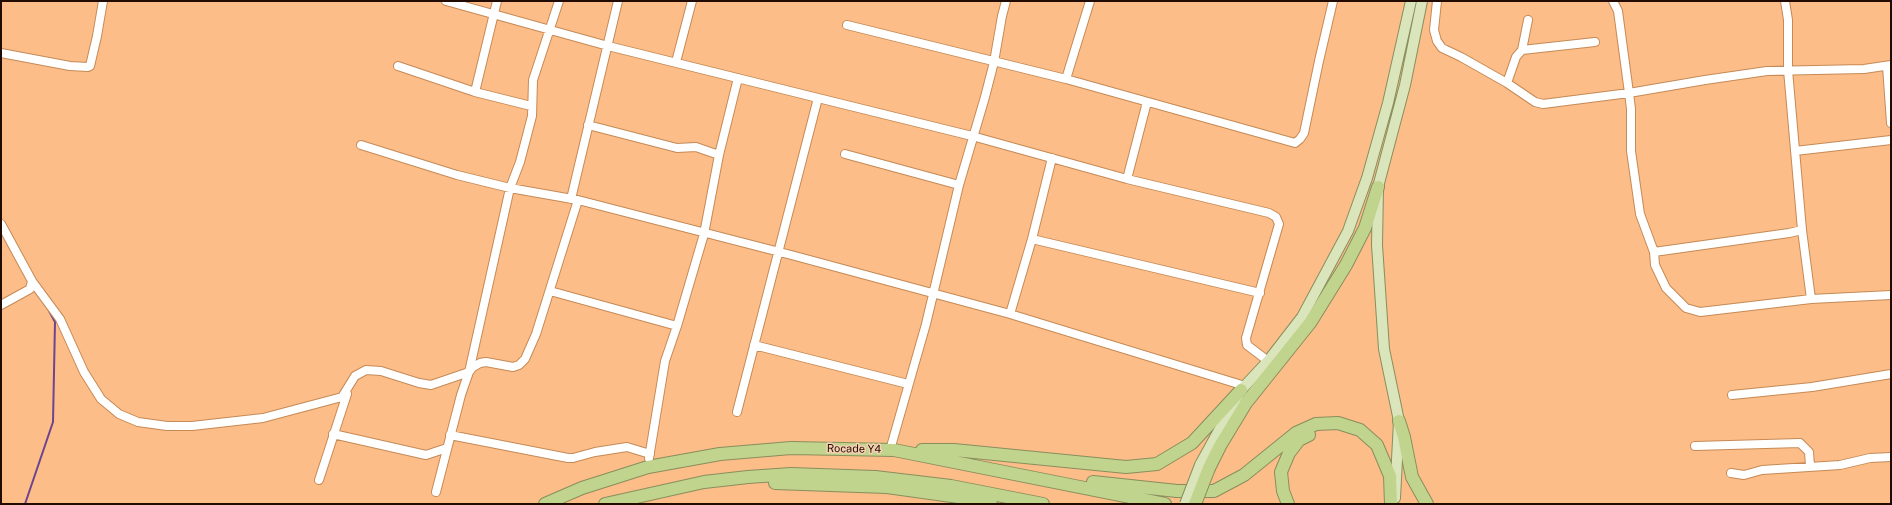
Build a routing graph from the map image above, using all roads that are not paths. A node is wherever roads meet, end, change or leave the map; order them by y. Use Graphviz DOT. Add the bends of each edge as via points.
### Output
graph roads {
  1 [pos="103,1"];
  2 [pos="446,1"];
  3 [pos="497,1"];
  4 [pos="559,1"];
  5 [pos="618,1"];
  6 [pos="692,1"];
  7 [pos="1006,1"];
  8 [pos="1090,1"];
  9 [pos="1333,1"];
  10 [pos="1411,1"];
  11 [pos="1422,1"];
  12 [pos="1437,1"];
  13 [pos="1613,1"];
  14 [pos="1785,1"];
  15 [pos="494,13"];
  16 [pos="1528,20"];
  17 [pos="847,25"];
  18 [pos="550,29"];
  19 [pos="1595,42"];
  20 [pos="608,46"];
  21 [pos="1522,50"];
  22 [pos="1,53"];
  23 [pos="676,62"];
  24 [pos="994,62"];
  25 [pos="398,66"];
  26 [pos="1889,66"];
  27 [pos="1788,70"];
  28 [pos="738,78"];
  29 [pos="1066,79"];
  30 [pos="1507,83"];
  31 [pos="476,92"];
  32 [pos="1629,93"];
  33 [pos="818,98"];
  34 [pos="1147,102"];
  35 [pos="531,106"];
  36 [pos="1891,124"];
  37 [pos="588,125"];
  38 [pos="972,136"];
  39 [pos="1891,140"];
  40 [pos="361,145"];
  41 [pos="1795,151"];
  42 [pos="845,154"];
  43 [pos="719,155"];
  44 [pos="1052,158"];
  45 [pos="1127,179"];
  46 [pos="959,185"];
  47 [pos="1378,187"];
  48 [pos="510,188"];
  49 [pos="575,200"];
  50 [pos="1,224"];
  51 [pos="1802,230"];
  52 [pos="3,233"];
  53 [pos="704,234"];
  54 [pos="1032,239"];
  55 [pos="779,252"];
  56 [pos="1654,252"];
  57 [pos="32,281"];
  58 [pos="550,291"];
  59 [pos="1260,293"];
  60 [pos="933,294"];
  61 [pos="1891,295"];
  62 [pos="1811,299"];
  63 [pos="1,305"];
  64 [pos="1010,314"];
  65 [pos="677,326"];
  66 [pos="754,346"];
  67 [pos="1268,361"];
  68 [pos="469,372"];
  69 [pos="1891,374"];
  70 [pos="908,384"];
  71 [pos="350,385"];
  72 [pos="1243,388"];
  73 [pos="1732,395"];
  74 [pos="737,412"];
  75 [pos="1399,421"];
  76 [pos="333,434"];
  77 [pos="450,435"];
  78 [pos="1695,446"];
  79 [pos="447,448"];
  80 [pos="892,450"];
  81 [pos="650,454"];
  82 [pos="1891,457"];
  83 [pos="1204,466"];
  84 [pos="1810,466"];
  85 [pos="648,468"];
  86 [pos="1731,473"];
  87 [pos="1030,476"];
  88 [pos="319,480"];
  89 [pos="704,482"];
  90 [pos="436,492"];
  91 [pos="545,504"];
  92 [pos="605,504"];
  93 [pos="991,504"];
  94 [pos="1043,504"];
  95 [pos="1165,504"];
  96 [pos="1185,504"];
  97 [pos="1195,504"];
  98 [pos="1288,504"];
  99 [pos="1383,504"];
  100 [pos="1391,504"];
  101 [pos="1394,504"];
  102 [pos="1427,504"];
  1 -- 22 [label="street" via="90,66 70,66"];
  2 -- 15 [label="street"];
  3 -- 15 [label="street"];
  4 -- 18 [label="street"];
  5 -- 20 [label="street"];
  6 -- 23 [label="street"];
  7 -- 24 [label="street"];
  8 -- 29 [label="street"];
  9 -- 34 [label="street" via="1304,132 1295,143"];
  10 -- 67 [label="main road" via="1388,103 1367,178 1348,231 1302,317"];
  11 -- 47 [label="main road" via="1405,84"];
  12 -- 30 [label="street" via="1434,30 1442,48"];
  13 -- 32 [label="street" via="1618,10"];
  14 -- 27 [label="street" via="1788,20"];
  15 -- 18 [label="street"];
  15 -- 31 [label="street"];
  16 -- 21 [label="street"];
  17 -- 24 [label="street"];
  18 -- 20 [label="street"];
  18 -- 35 [label="street" via="533,80"];
  19 -- 21 [label="street"];
  20 -- 23 [label="street"];
  20 -- 37 [label="street"];
  21 -- 30 [label="street" via="1516,57"];
  23 -- 28 [label="street"];
  24 -- 29 [label="street"];
  24 -- 38 [label="street"];
  25 -- 31 [label="street"];
  26 -- 27 [label="street"];
  26 -- 36 [label="street"];
  27 -- 32 [label="street"];
  27 -- 41 [label="street"];
  28 -- 33 [label="street"];
  28 -- 43 [label="street"];
  29 -- 34 [label="street"];
  30 -- 32 [label="street" via="1542,104"];
  31 -- 35 [label="street"];
  32 -- 56 [label="street" via="1631,151 1640,214"];
  33 -- 38 [label="street"];
  33 -- 55 [label="street"];
  34 -- 45 [label="street"];
  35 -- 48 [label="street" via="532,116"];
  37 -- 43 [label="street" via="677,148 696,147"];
  37 -- 49 [label="street"];
  38 -- 44 [label="street"];
  38 -- 46 [label="street"];
  39 -- 41 [label="street"];
  40 -- 48 [label="street" via="457,175"];
  41 -- 51 [label="street"];
  42 -- 46 [label="street"];
  43 -- 53 [label="street"];
  44 -- 45 [label="street"];
  44 -- 54 [label="street"];
  45 -- 59 [label="street" via="1276,217 1279,224"];
  46 -- 60 [label="street"];
  47 -- 75 [label="main road" via="1377,245 1384,349"];
  47 -- 83 [label="highway" via="1365,228 1346,265 1310,323 1246,403 1220,446"];
  48 -- 49 [label="street"];
  48 -- 68 [label="street"];
  49 -- 53 [label="street"];
  49 -- 58 [label="street"];
  50 -- 52 [label="street"];
  51 -- 56 [label="street"];
  51 -- 62 [label="street"];
  52 -- 57 [label="street"];
  53 -- 55 [label="street"];
  53 -- 65 [label="street"];
  54 -- 59 [label="street"];
  54 -- 64 [label="street"];
  55 -- 60 [label="street"];
  55 -- 66 [label="street"];
  56 -- 62 [label="street" via="1655,265 1666,288 1686,308 1700,312"];
  57 -- 63 [label="street" via="30,289"];
  57 -- 71 [label="street" via="60,319 84,372 101,399 119,414 138,422 192,426 263,418 342,397"];
  58 -- 65 [label="street"];
  58 -- 68 [label="street" via="525,359 513,367 480,363"];
  59 -- 67 [label="street" via="1246,338 1247,344"];
  60 -- 64 [label="street"];
  60 -- 70 [label="street"];
  61 -- 62 [label="street"];
  64 -- 72 [label="street"];
  65 -- 81 [label="street" via="665,361"];
  66 -- 70 [label="street"];
  66 -- 74 [label="street"];
  67 -- 72 [label="main road"];
  68 -- 71 [label="street" via="430,385 366,370 355,376"];
  68 -- 77 [label="street"];
  69 -- 73 [label="street" via="1812,387"];
  70 -- 80 [label="street"];
  71 -- 76 [label="street"];
  72 -- 80 [label="highway" via="1192,443 1157,464 1126,467 954,450"];
  72 -- 83 [label="main road"];
  75 -- 101 [label="main road"];
  75 -- 102 [label="highway" via="1412,477"];
  76 -- 79 [label="street" via="426,455"];
  76 -- 88 [label="street"];
  77 -- 79 [label="street"];
  77 -- 81 [label="street" via="568,458 627,447"];
  78 -- 84 [label="street" via="1800,443 1809,452"];
  79 -- 90 [label="street"];
  80 -- 85 [label="highway, Rocade Y4" via="791,448 720,454"];
  80 -- 87 [label="highway, Rocade Y4"];
  81 -- 85 [label="street"];
  82 -- 84 [label="street" via="1870,458 1840,466"];
  83 -- 96 [label="main road, bridge"];
  83 -- 97 [label="highway, bridge"];
  84 -- 86 [label="street" via="1762,470 1744,475"];
  85 -- 91 [label="highway, Rocade Y4" via="582,488"];
  87 -- 95 [label="highway, Rocade Y4"];
  87 -- 100 [label="highway" via="1178,491 1214,491 1244,475 1296,433 1316,424 1338,423 1360,430 1377,445 1390,476"];
  89 -- 92 [label="highway"];
  89 -- 93 [label="highway" via="886,487"];
  89 -- 94 [label="highway" via="791,474 874,476 950,486"];
  98 -- 99 [label="highway" via="1283,492 1281,472 1289,453 1299,440 1318,431 1338,430 1357,436 1371,450 1382,478"];
}
